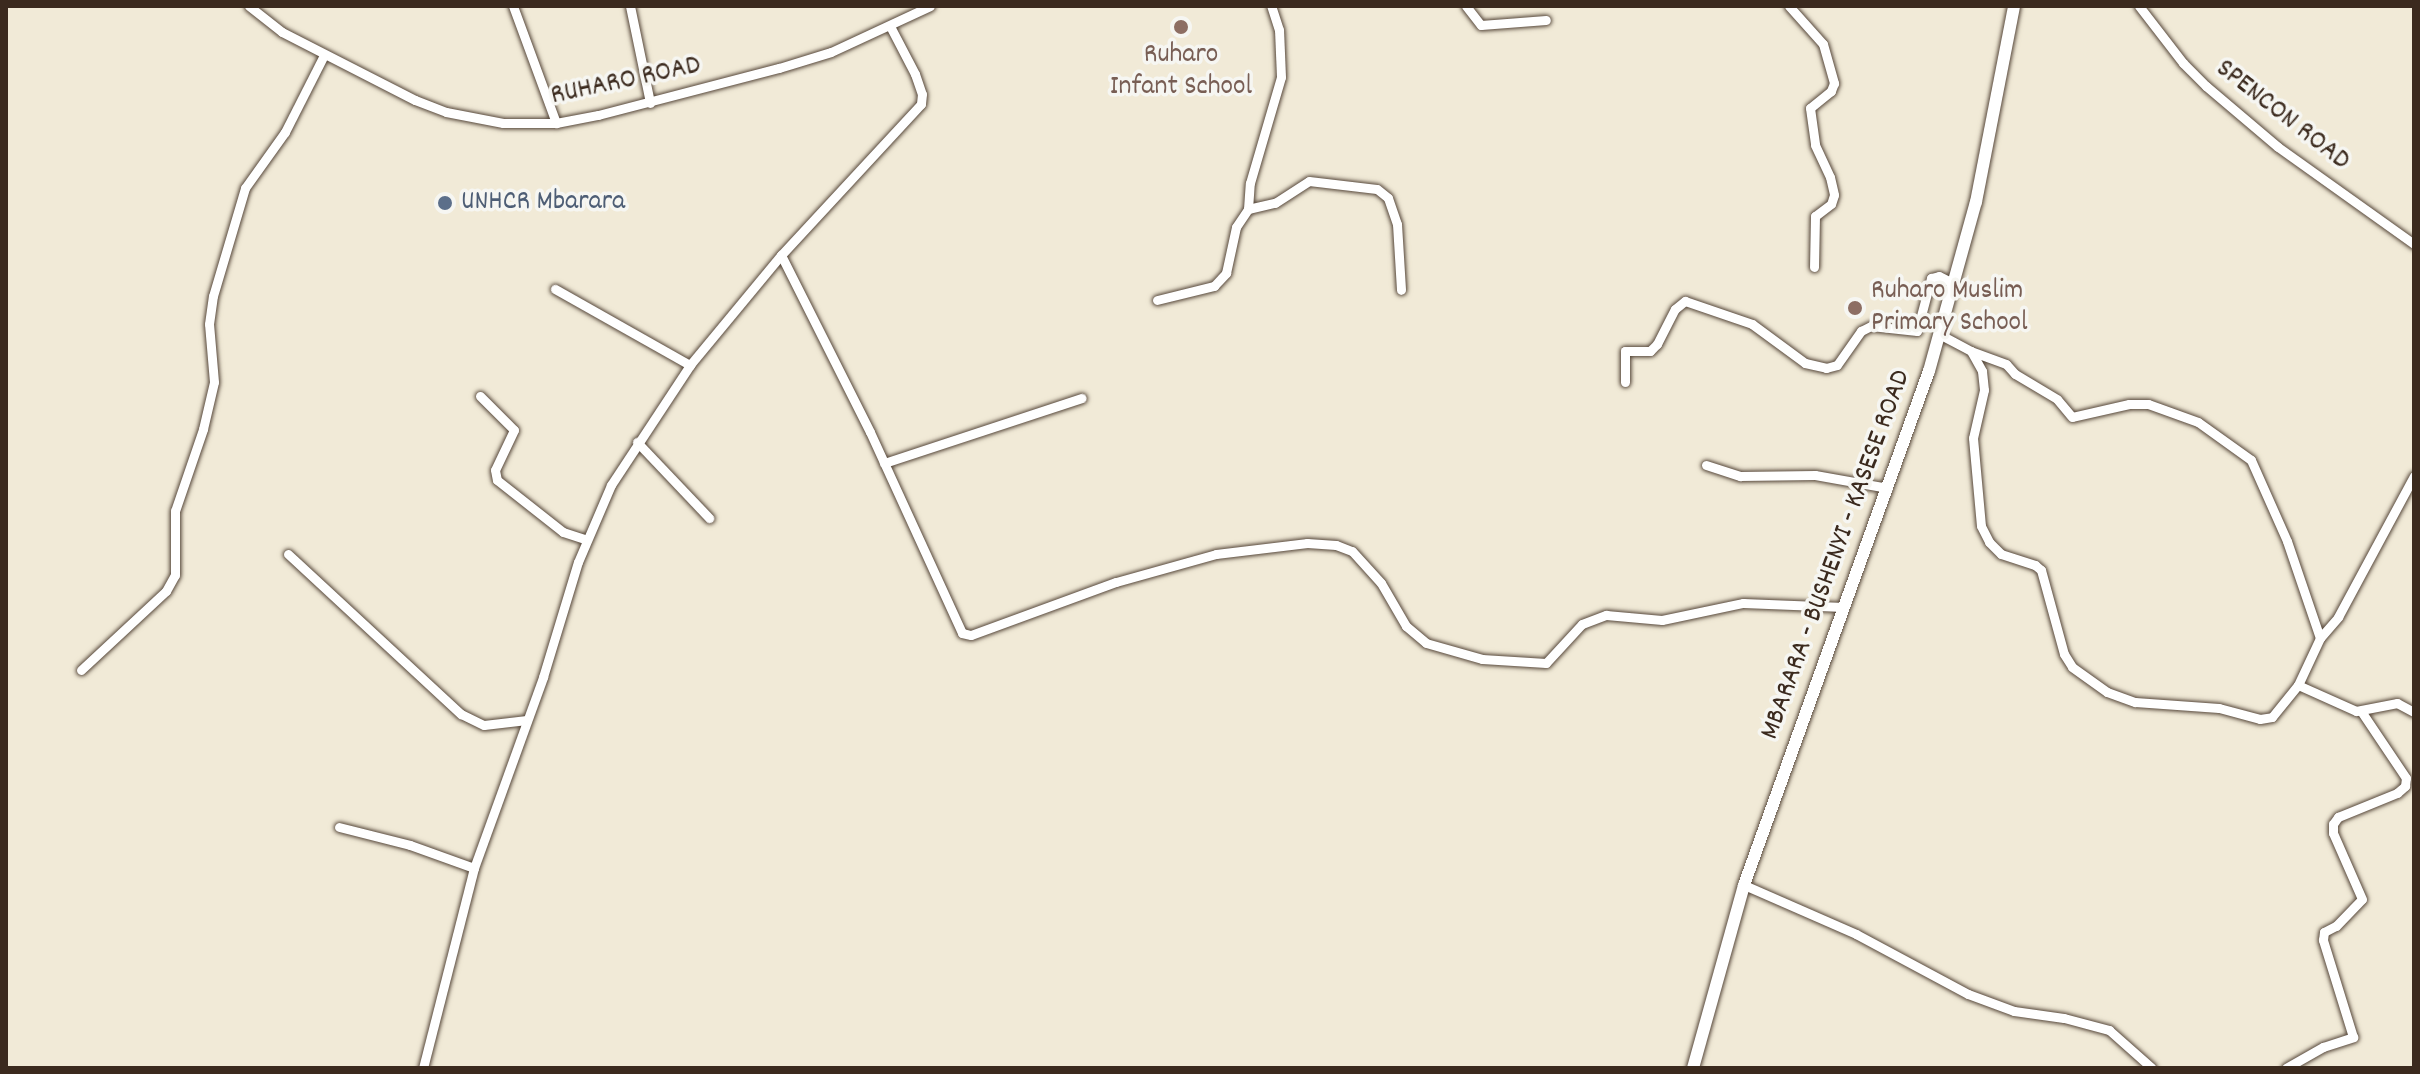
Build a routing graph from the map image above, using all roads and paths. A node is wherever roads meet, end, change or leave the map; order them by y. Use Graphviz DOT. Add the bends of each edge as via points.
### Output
graph roads {
  1 [pos="249,6"];
  2 [pos="513,6"];
  3 [pos="630,6"];
  4 [pos="930,6"];
  5 [pos="1271,6"];
  6 [pos="1466,6"];
  7 [pos="1789,6"];
  8 [pos="2014,6"];
  9 [pos="2139,6"];
  10 [pos="1546,20"];
  11 [pos="890,26"];
  12 [pos="324,55"];
  13 [pos="650,103"];
  14 [pos="556,123"];
  15 [pos="1248,209"];
  16 [pos="2414,244"];
  17 [pos="781,255"];
  18 [pos="1814,267"];
  19 [pos="1953,283"];
  20 [pos="555,289"];
  21 [pos="1401,290"];
  22 [pos="1157,300"];
  23 [pos="1939,334"];
  24 [pos="1971,351"];
  25 [pos="690,365"];
  26 [pos="1625,382"];
  27 [pos="480,396"];
  28 [pos="1082,398"];
  29 [pos="637,442"];
  30 [pos="884,463"];
  31 [pos="1706,465"];
  32 [pos="2414,476"];
  33 [pos="1888,488"];
  34 [pos="709,518"];
  35 [pos="587,540"];
  36 [pos="288,554"];
  37 [pos="1844,607"];
  38 [pos="2320,638"];
  39 [pos="81,670"];
  40 [pos="2298,685"];
  41 [pos="2361,711"];
  42 [pos="2414,712"];
  43 [pos="527,720"];
  44 [pos="339,827"];
  45 [pos="474,868"];
  46 [pos="1744,885"];
  47 [pos="423,1068"];
  48 [pos="1693,1068"];
  49 [pos="2152,1068"];
  50 [pos="2286,1068"];
  1 -- 12 [label="street, RUHARO ROAD"];
  2 -- 14 [label="street"];
  3 -- 13 [label="street"];
  4 -- 11 [label="street, RUHARO ROAD"];
  5 -- 15 [label="street" via="1279,30 1281,77 1250,183"];
  6 -- 10 [label="street" via="1481,25"];
  7 -- 18 [label="street" via="1823,44 1834,83 1810,108 1815,145 1834,195 1815,216"];
  8 -- 19 [label="main road, MBARARA - BUSHENYI - KASESE ROAD" via="1976,202"];
  9 -- 16 [label="street, SPENCON ROAD" via="2206,86 2278,147"];
  11 -- 13 [label="street, RUHARO ROAD" via="831,52"];
  11 -- 17 [label="street" via="915,74 921,104"];
  12 -- 14 [label="street, RUHARO ROAD" via="446,112 503,123"];
  12 -- 39 [label="street" via="285,132 245,188 213,296 209,324 214,382 175,511 175,575 166,591"];
  13 -- 14 [label="street, RUHARO ROAD"];
  15 -- 21 [label="street" via="1275,203 1309,181 1377,189 1388,198 1397,224"];
  15 -- 22 [label="street" via="1236,227 1222,281"];
  17 -- 25 [label="street"];
  17 -- 30 [label="street"];
  19 -- 23 [label="main road, MBARARA - BUSHENYI - KASESE ROAD"];
  19 -- 26 [label="street" via="1931,278 1917,331 1871,326 1861,331 1837,365 1826,368 1805,363 1752,324 1685,301 1650,351 1625,351"];
  20 -- 25 [label="street"];
  23 -- 24 [label="street"];
  23 -- 33 [label="main road, MBARARA - BUSHENYI - KASESE ROAD"];
  24 -- 38 [label="street" via="2006,364 2057,399 2072,417 2148,404 2198,422 2239,448 2263,481"];
  24 -- 40 [label="street" via="1982,371 1984,390 1973,438 1981,526 2001,554 2041,570 2072,667 2107,692 2135,702 2219,708 2260,719 2272,717"];
  25 -- 29 [label="street"];
  27 -- 35 [label="street" via="514,430 495,470 497,480 563,532"];
  28 -- 30 [label="street"];
  29 -- 34 [label="street"];
  29 -- 35 [label="street"];
  30 -- 37 [label="street" via="958,628 968,635 1116,582 1216,554 1307,543 1352,551 1381,583 1406,626 1426,643 1482,659 1546,663 1582,624 1606,615 1662,620 1743,603"];
  31 -- 33 [label="street" via="1740,476 1815,475"];
  32 -- 38 [label="street" via="2338,617"];
  33 -- 37 [label="main road, MBARARA - BUSHENYI - KASESE ROAD"];
  35 -- 43 [label="street"];
  36 -- 43 [label="street" via="461,714 484,725"];
  37 -- 46 [label="main road, MBARARA - BUSHENYI - KASESE ROAD"];
  38 -- 40 [label="street"];
  40 -- 41 [label="street"];
  41 -- 42 [label="street" via="2397,703"];
  41 -- 50 [label="street" via="2406,778 2397,793 2338,817 2333,824 2362,899 2324,932 2323,940 2353,1037"];
  43 -- 45 [label="street"];
  44 -- 45 [label="street"];
  45 -- 47 [label="street"];
  46 -- 48 [label="main road, MBARARA - BUSHENYI - KASESE ROAD"];
  46 -- 49 [label="street" via="1856,934 1968,994 2014,1011 2109,1030"];
}
